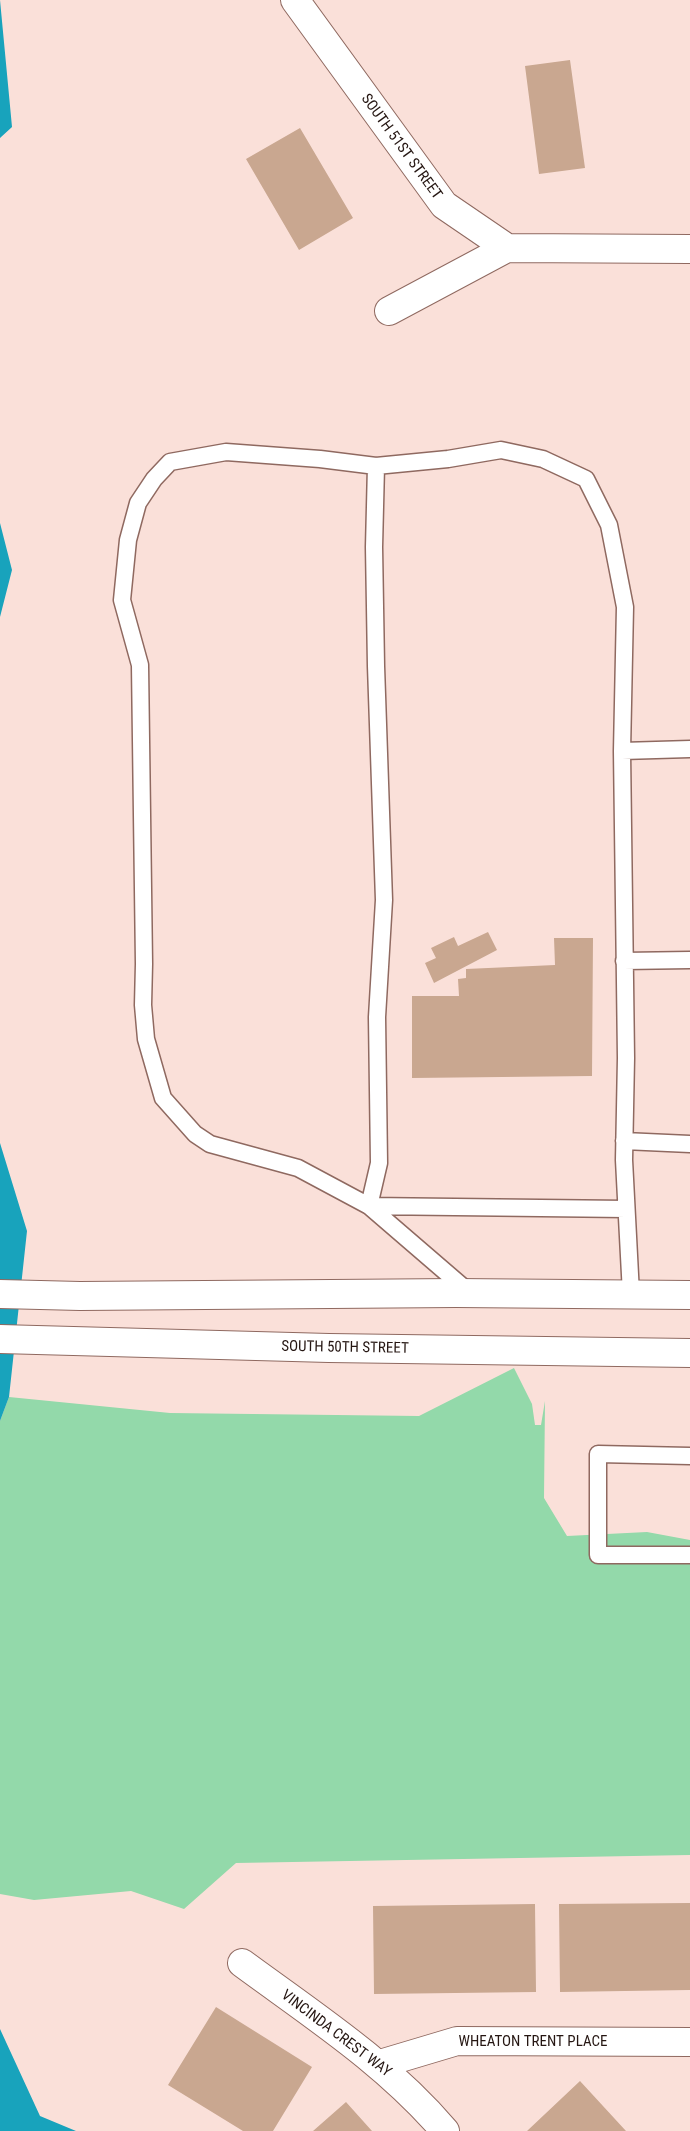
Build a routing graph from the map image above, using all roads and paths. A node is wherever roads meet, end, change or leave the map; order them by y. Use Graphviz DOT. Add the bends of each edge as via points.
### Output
graph roads {
  1 [pos="295,0"];
  2 [pos="507,248"];
  3 [pos="690,249"];
  4 [pos="388,312"];
  5 [pos="376,466"];
  6 [pos="690,749"];
  7 [pos="622,751"];
  8 [pos="690,960"];
  9 [pos="624,961"];
  10 [pos="624,1141"];
  11 [pos="690,1144"];
  12 [pos="369,1206"];
  13 [pos="626,1209"];
  14 [pos="470,1293"];
  15 [pos="0,1294"];
  16 [pos="631,1294"];
  17 [pos="690,1295"];
  18 [pos="0,1339"];
  19 [pos="690,1354"];
  20 [pos="690,1456"];
  21 [pos="690,1555"];
  22 [pos="242,1963"];
  23 [pos="690,2042"];
  24 [pos="380,2064"];
  25 [pos="445,2131"];
  1 -- 2 [label="main road, SOUTH 51ST STREET" via="444,205"];
  2 -- 3 [label="main road"];
  2 -- 4 [label="main road"];
  5 -- 7 [label="lane" via="501,450 543,459 586,479 609,525 625,607"];
  5 -- 12 [label="lane" via="374,548 384,900 378,1017 379,1163"];
  5 -- 12 [label="lane" via="226,452 170,462 138,502 128,540 122,600 140,665 142,1005 146,1039 163,1098 196,1134 210,1144 298,1168"];
  6 -- 7 [label="lane"];
  7 -- 9 [label="lane"];
  8 -- 9 [label="lane"];
  9 -- 10 [label="lane"];
  10 -- 11 [label="lane"];
  10 -- 13 [label="lane"];
  12 -- 13 [label="lane"];
  12 -- 14 [label="lane"];
  13 -- 16 [label="lane"];
  14 -- 15 [label="main road"];
  14 -- 16 [label="main road"];
  16 -- 17 [label="main road"];
  18 -- 19 [label="main road, SOUTH 50TH STREET"];
  20 -- 21 [label="lane" via="598,1454 598,1555"];
  22 -- 24 [label="main road, VINCINDA CREST WAY"];
  23 -- 24 [label="main road, WHEATON TRENT PLACE" via="457,2041"];
  24 -- 25 [label="main road, VINCINDA CREST WAY"];
}
